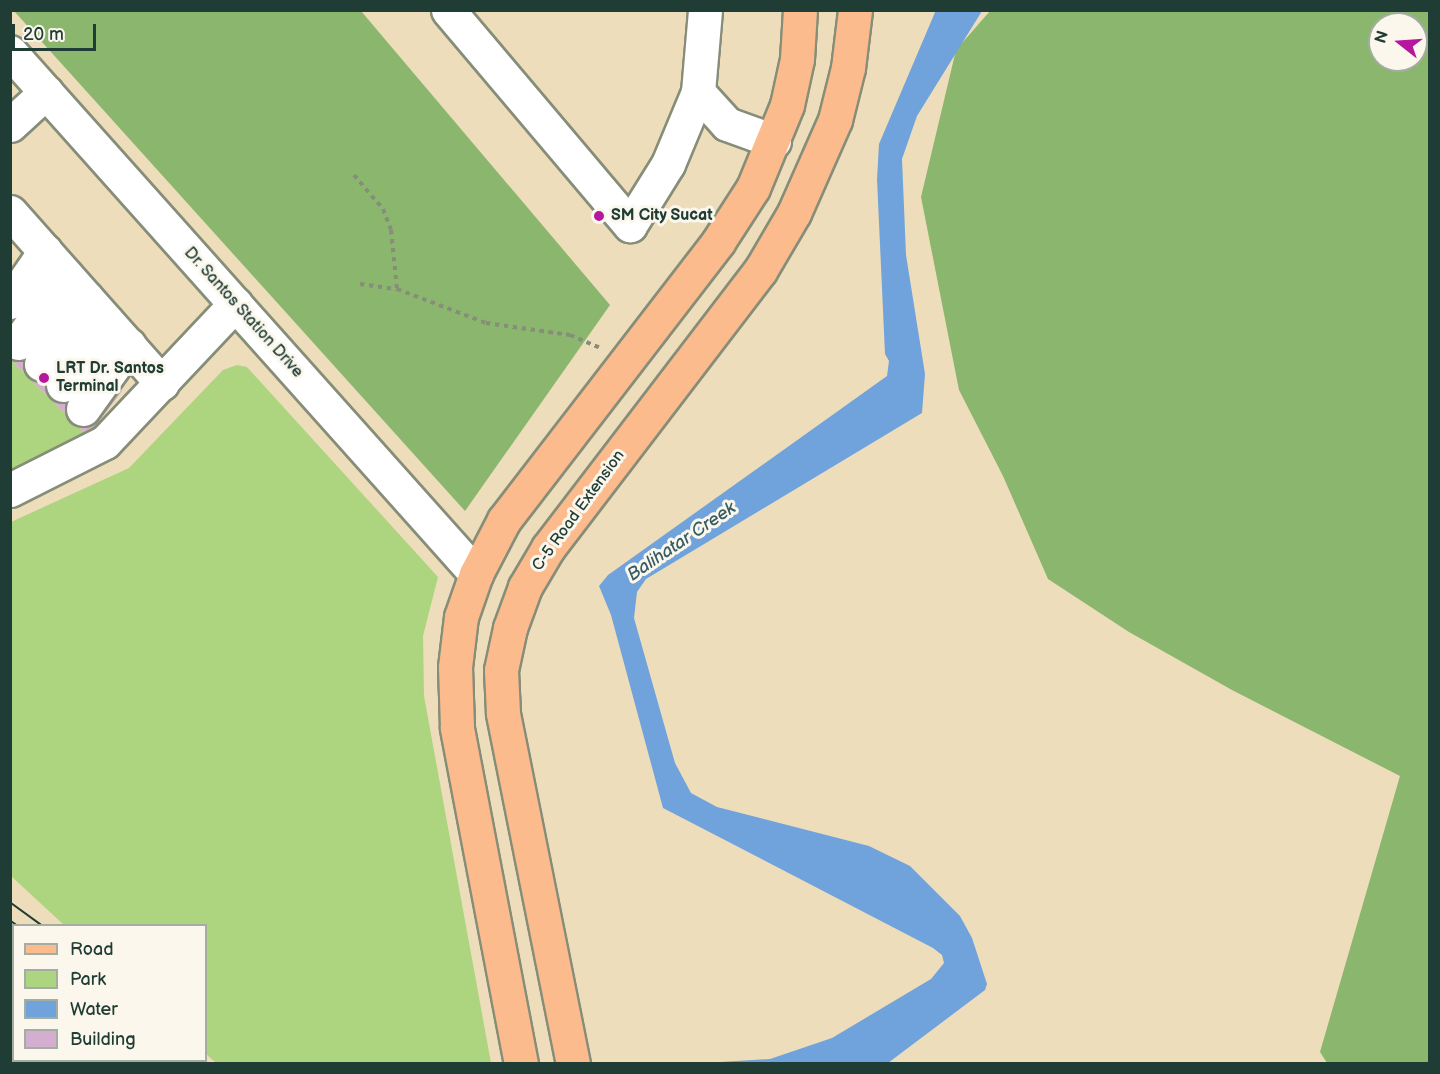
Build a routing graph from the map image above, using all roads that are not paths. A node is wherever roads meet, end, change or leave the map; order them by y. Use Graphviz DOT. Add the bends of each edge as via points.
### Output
graph roads {
  1 [pos="448,10"];
  2 [pos="705,10"];
  3 [pos="800,10"];
  4 [pos="855,10"];
  5 [pos="10,52"];
  6 [pos="46,92"];
  7 [pos="698,92"];
  8 [pos="10,125"];
  9 [pos="774,141"];
  10 [pos="15,228"];
  11 [pos="66,275"];
  12 [pos="10,302"];
  13 [pos="235,304"];
  14 [pos="118,333"];
  15 [pos="162,382"];
  16 [pos="10,490"];
  17 [pos="476,574"];
  18 [pos="521,1064"];
  19 [pos="573,1064"];
  1 -- 7 [label="lane" via="630,225 668,164"];
  2 -- 7 [label="lane"];
  3 -- 9 [label="main road" via="797,58"];
  4 -- 19 [label="main road, C-5 Road Extension" via="836,120 794,213 760,271 548,548 525,587 510,628 501,670 502,713"];
  5 -- 6 [label="lane, Dr. Santos Station Drive"];
  6 -- 8 [label="lane"];
  6 -- 13 [label="lane, Dr. Santos Station Drive"];
  7 -- 9 [label="lane" via="727,124"];
  9 -- 17 [label="main road" via="753,188 718,242 533,478 504,520"];
  10 -- 11 [label="lane"];
  11 -- 12 [label="lane"];
  11 -- 14 [label="lane"];
  11 -- 14 [label="lane" via="51,376"];
  13 -- 15 [label="lane"];
  13 -- 17 [label="lane, Dr. Santos Station Drive"];
  14 -- 15 [label="lane"];
  15 -- 16 [label="lane" via="115,433 94,449"];
  17 -- 18 [label="main road" via="461,617 455,668 457,727"];
}
